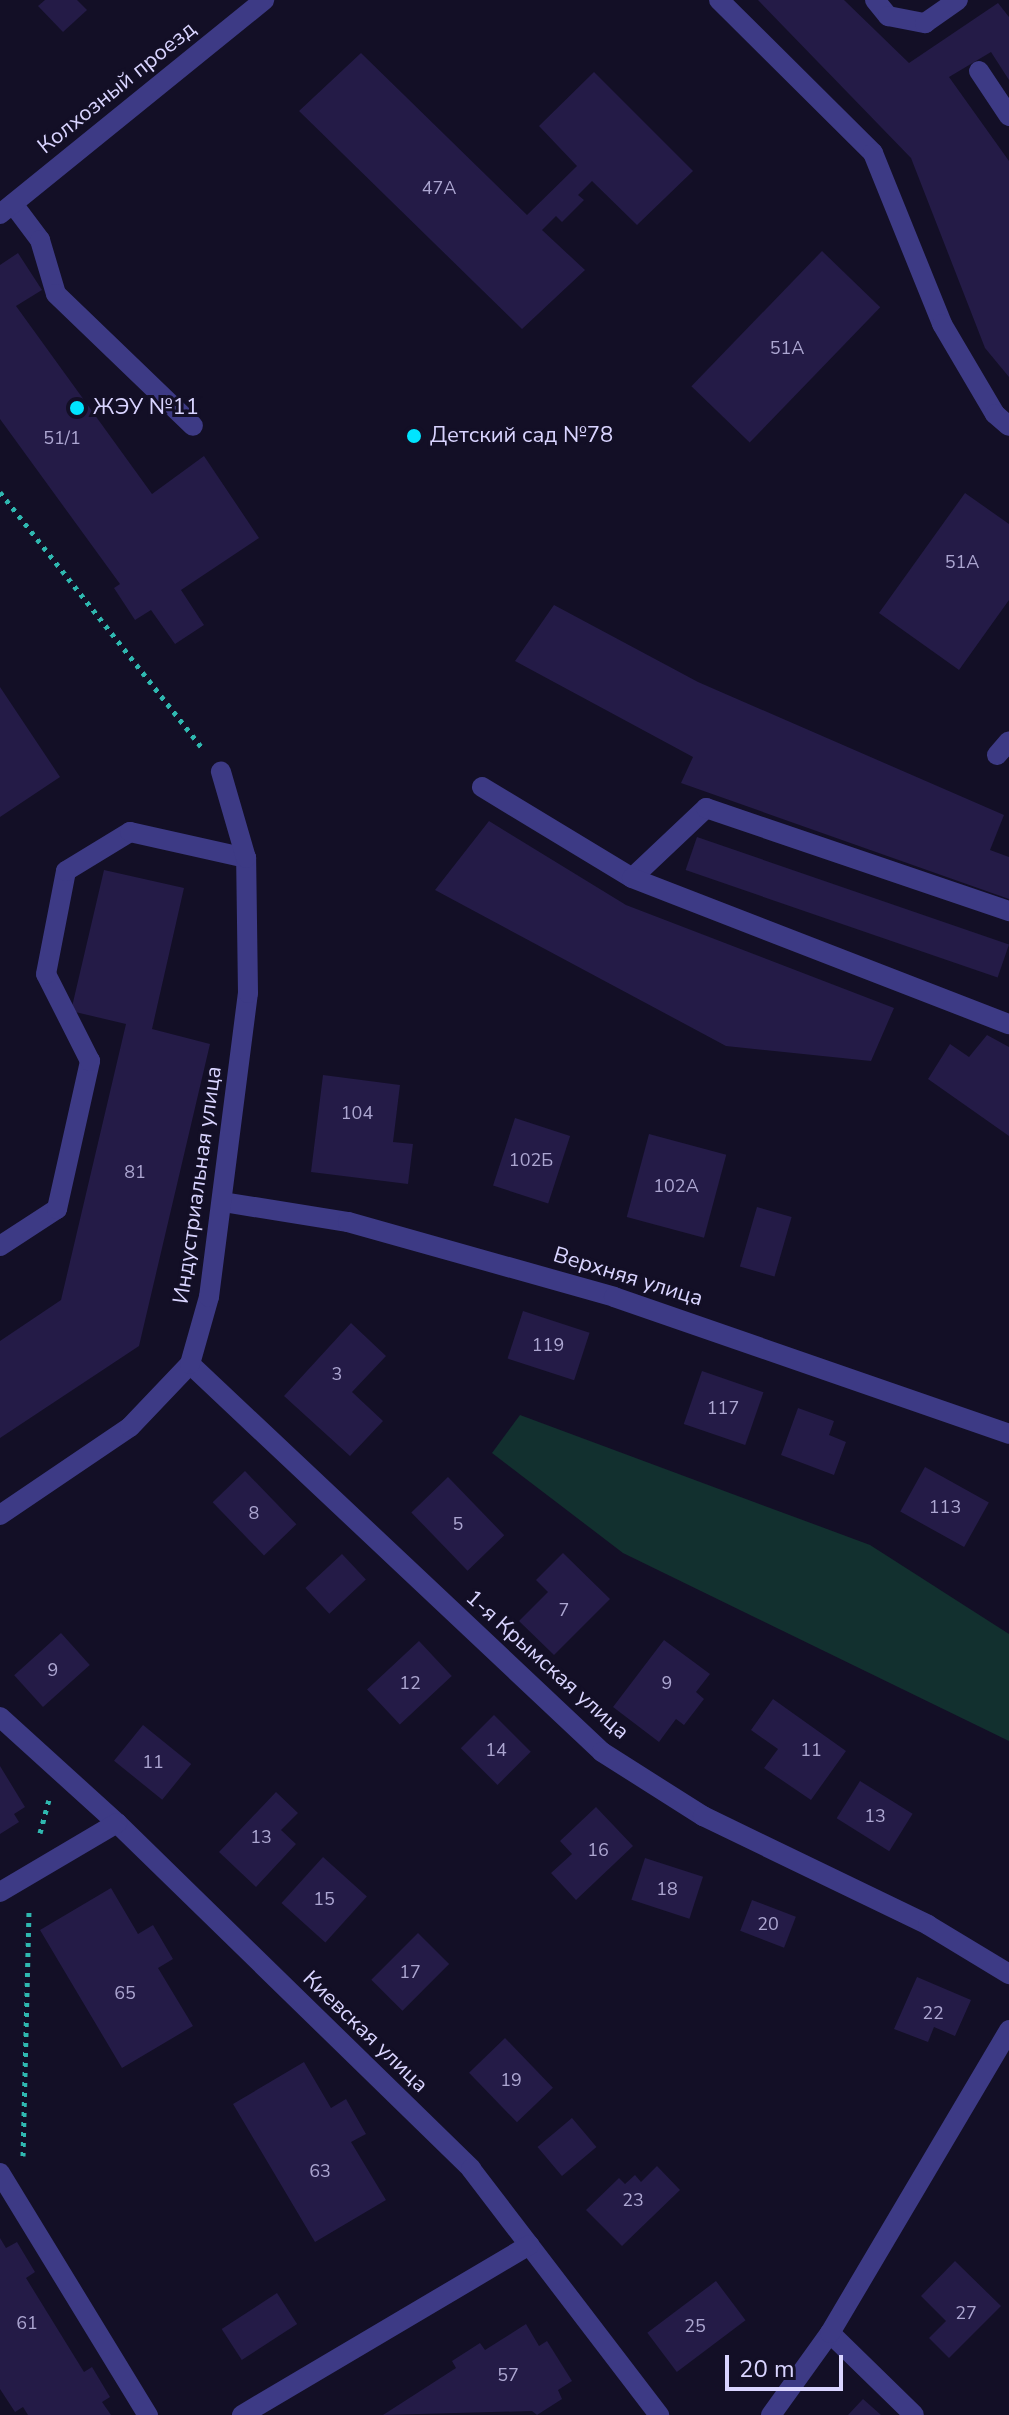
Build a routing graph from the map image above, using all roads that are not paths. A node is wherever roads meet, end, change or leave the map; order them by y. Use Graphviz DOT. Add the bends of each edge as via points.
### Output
graph roads {
  1 [pos="264,0"];
  2 [pos="719,0"];
  3 [pos="875,0"];
  4 [pos="958,0"];
  5 [pos="979,71"];
  6 [pos="1009,116"];
  7 [pos="6,209"];
  8 [pos="193,426"];
  9 [pos="1009,426"];
  10 [pos="221,772"];
  11 [pos="482,787"];
  12 [pos="246,858"];
  13 [pos="632,878"];
  14 [pos="1009,911"];
  15 [pos="1009,1024"];
  16 [pos="223,1202"];
  17 [pos="0,1246"];
  18 [pos="190,1364"];
  19 [pos="1009,1434"];
  20 [pos="0,1515"];
  21 [pos="0,1717"];
  22 [pos="117,1823"];
  23 [pos="0,1892"];
  24 [pos="1009,1974"];
  25 [pos="1009,2030"];
  26 [pos="0,2173"];
  27 [pos="529,2245"];
  28 [pos="830,2333"];
  29 [pos="148,2415"];
  30 [pos="242,2415"];
  31 [pos="659,2415"];
  32 [pos="771,2415"];
  33 [pos="914,2415"];
  1 -- 7 [label="street, Колхозный проезд"];
  2 -- 9 [label="street" via="873,153 942,324 995,414"];
  3 -- 4 [label="street" via="888,16 925,23"];
  5 -- 6 [label="street"];
  7 -- 8 [label="street" via="40,240 56,294"];
  10 -- 12 [label="street, Индустриальная улица"];
  11 -- 13 [label="street"];
  12 -- 16 [label="street, Индустриальная улица" via="248,993"];
  12 -- 17 [label="street" via="130,832 66,871 46,974 90,1061 57,1209"];
  13 -- 14 [label="street" via="706,808"];
  13 -- 15 [label="street"];
  16 -- 18 [label="street, Индустриальная улица" via="209,1297"];
  16 -- 19 [label="street, Верхняя улица" via="348,1222 614,1297"];
  18 -- 20 [label="street, Индустриальная улица" via="130,1427"];
  18 -- 24 [label="street, 1-я Крымская улица" via="602,1752 703,1816 928,1925"];
  21 -- 22 [label="street, Киевская улица"];
  22 -- 23 [label="street"];
  22 -- 27 [label="street, Киевская улица" via="471,2169"];
  25 -- 28 [label="street"];
  26 -- 29 [label="street"];
  27 -- 30 [label="street"];
  27 -- 31 [label="street, Киевская улица"];
  28 -- 32 [label="street"];
  28 -- 33 [label="street"];
}
